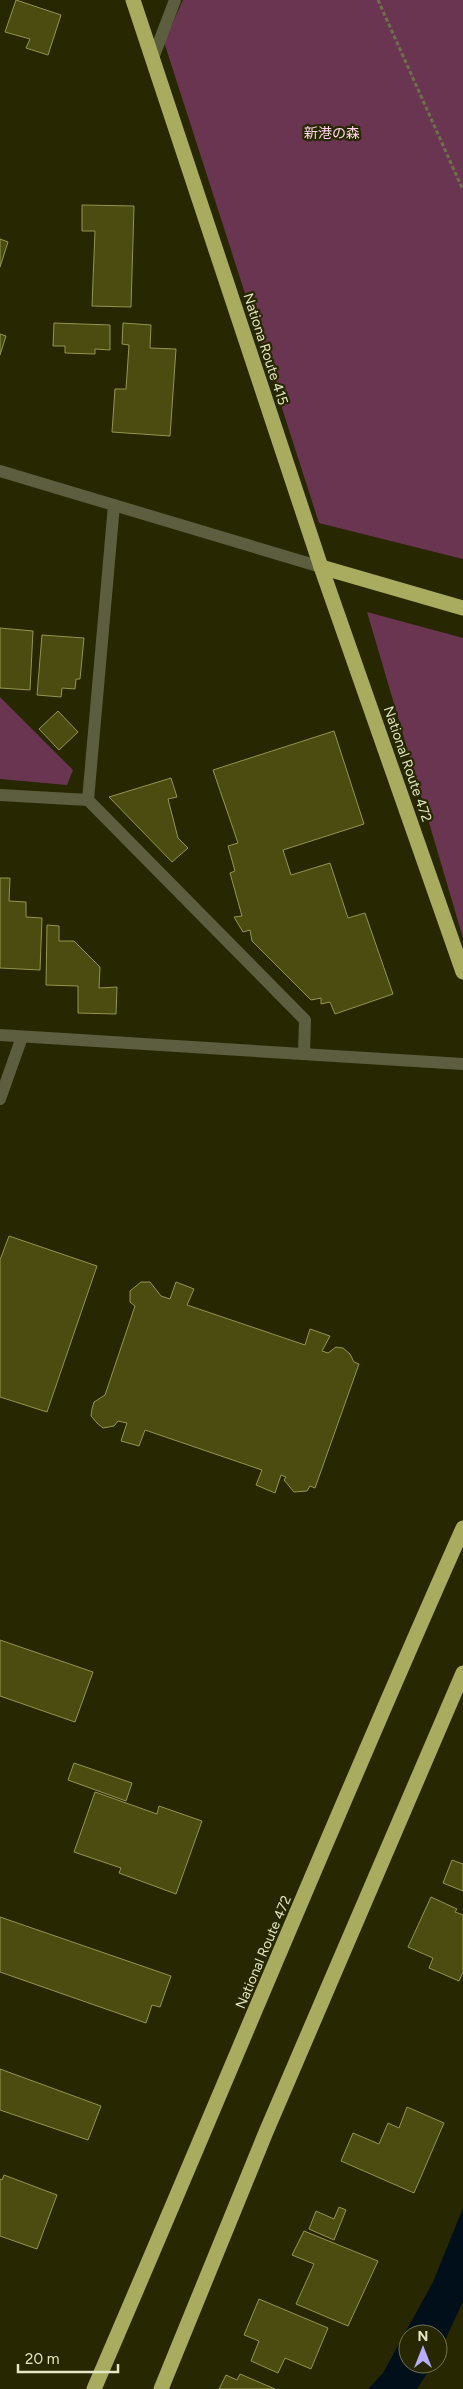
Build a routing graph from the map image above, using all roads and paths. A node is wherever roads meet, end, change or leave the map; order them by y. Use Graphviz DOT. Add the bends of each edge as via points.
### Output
graph roads {
  1 [pos="133,0"];
  2 [pos="175,0"];
  3 [pos="378,0"];
  4 [pos="153,58"];
  5 [pos="463,190"];
  6 [pos="0,472"];
  7 [pos="114,505"];
  8 [pos="321,567"];
  9 [pos="463,608"];
  10 [pos="0,795"];
  11 [pos="88,800"];
  12 [pos="463,972"];
  13 [pos="0,1035"];
  14 [pos="22,1037"];
  15 [pos="304,1054"];
  16 [pos="463,1064"];
  17 [pos="0,1099"];
  18 [pos="463,1528"];
  19 [pos="463,1672"];
  20 [pos="94,2389"];
  21 [pos="161,2389"];
  1 -- 4 [label="highway, Nationa Route 415"];
  2 -- 4 [label="street"];
  3 -- 5 [label="path"];
  4 -- 8 [label="highway, Nationa Route 415"];
  6 -- 7 [label="street"];
  7 -- 8 [label="street"];
  7 -- 11 [label="street"];
  8 -- 9 [label="highway"];
  8 -- 12 [label="highway, National Route 472"];
  10 -- 11 [label="street"];
  11 -- 15 [label="street" via="305,1020"];
  13 -- 14 [label="street"];
  14 -- 15 [label="street"];
  14 -- 17 [label="street"];
  15 -- 16 [label="street"];
  18 -- 20 [label="highway, National Route 472" via="389,1693"];
  19 -- 21 [label="highway" via="266,2132"];
}
